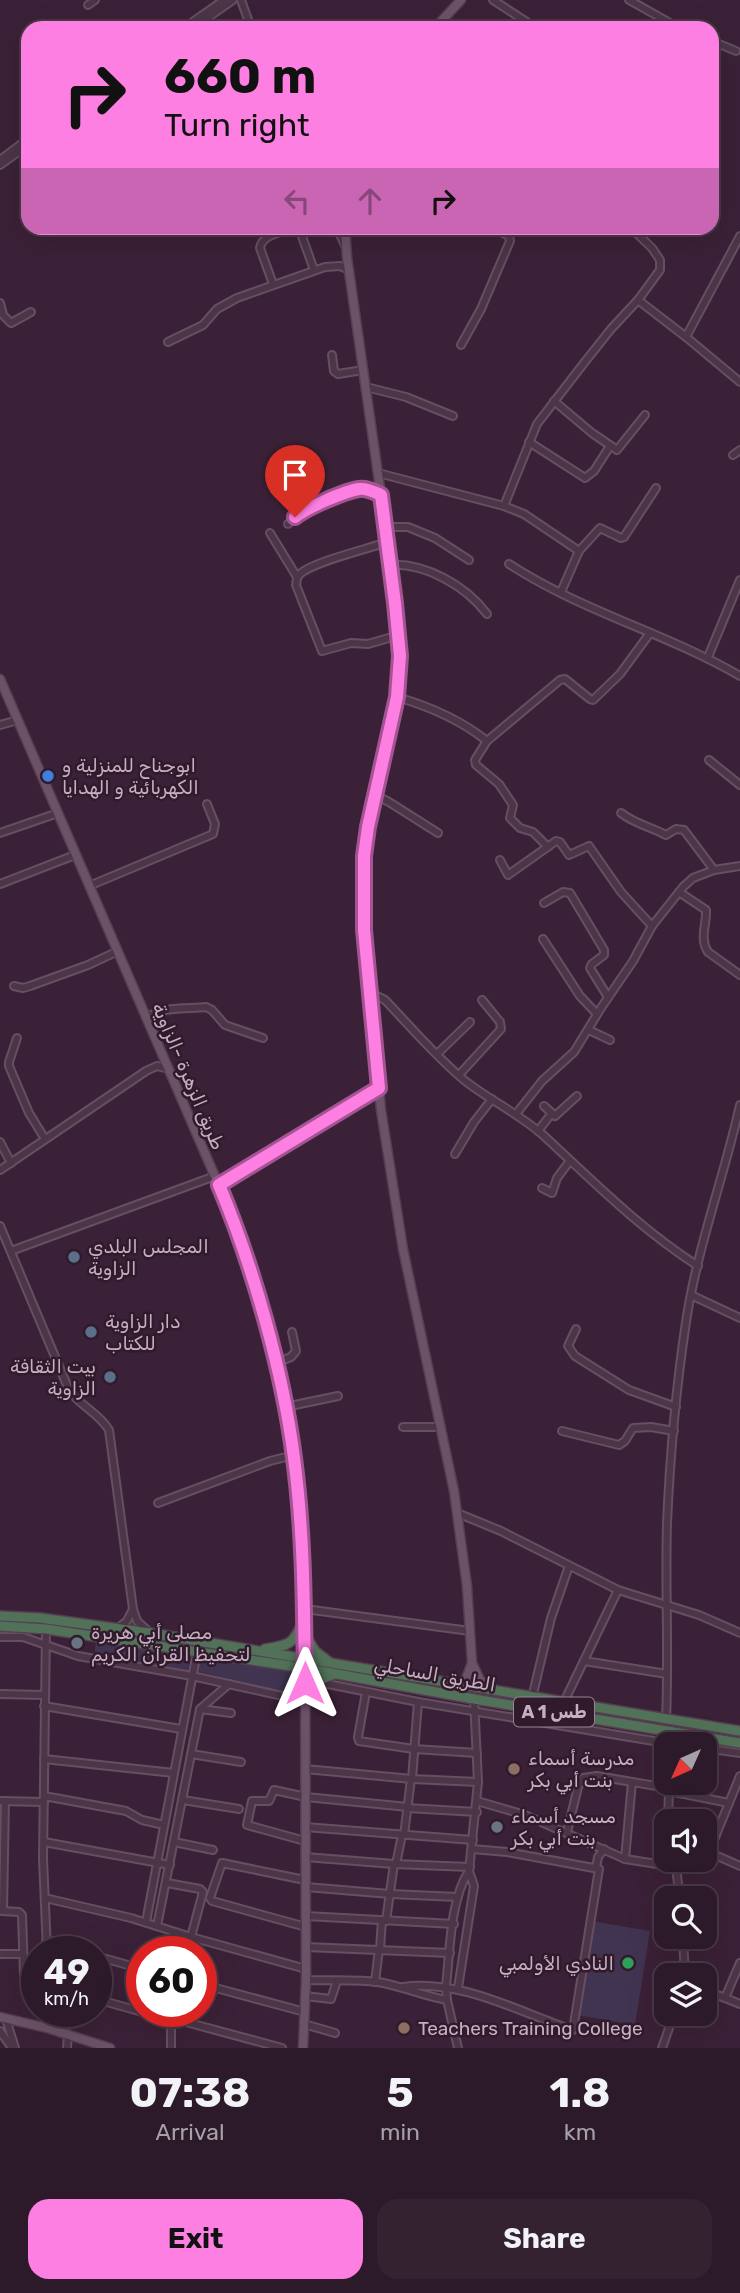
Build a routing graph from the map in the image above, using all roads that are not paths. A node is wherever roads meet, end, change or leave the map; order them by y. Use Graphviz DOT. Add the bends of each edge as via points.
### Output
graph roads {
  1 [pos="95,0"];
  2 [pos="224,0"];
  3 [pos="233,0"];
  4 [pos="241,0"];
  5 [pos="461,0"];
  6 [pos="493,0"];
  7 [pos="629,0"];
  8 [pos="88,5"];
  9 [pos="194,21"];
  10 [pos="203,21"];
  11 [pos="248,21"];
  12 [pos="442,21"];
  13 [pos="525,21"];
  14 [pos="666,21"];
  15 [pos="719,44"];
  16 [pos="736,51"];
  17 [pos="21,144"];
  18 [pos="21,150"];
  19 [pos="0,160"];
  20 [pos="0,165"];
  21 [pos="274,235"];
  22 [pos="300,235"];
  23 [pos="340,235"];
  24 [pos="345,235"];
  25 [pos="507,235"];
  26 [pos="640,235"];
  27 [pos="740,236"];
  28 [pos="345,247"];
  29 [pos="314,270"];
  30 [pos="349,270"];
  31 [pos="273,284"];
  32 [pos="638,300"];
  33 [pos="0,303"];
  34 [pos="31,312"];
  35 [pos="686,337"];
  36 [pos="168,342"];
  37 [pos="461,345"];
  38 [pos="332,355"];
  39 [pos="363,370"];
  40 [pos="740,382"];
  41 [pos="366,387"];
  42 [pos="554,401"];
  43 [pos="645,415"];
  44 [pos="453,416"];
  45 [pos="529,442"];
  46 [pos="610,446"];
  47 [pos="740,450"];
  48 [pos="733,456"];
  49 [pos="378,473"];
  50 [pos="656,488"];
  51 [pos="381,495"];
  52 [pos="504,506"];
  53 [pos="288,524"];
  54 [pos="385,527"];
  55 [pos="270,533"];
  56 [pos="387,542"];
  57 [pos="579,551"];
  58 [pos="469,560"];
  59 [pos="390,565"];
  60 [pos="509,565"];
  61 [pos="298,577"];
  62 [pos="740,580"];
  63 [pos="561,592"];
  64 [pos="487,614"];
  65 [pos="650,633"];
  66 [pos="399,635"];
  67 [pos="708,657"];
  68 [pos="740,676"];
  69 [pos="0,679"];
  70 [pos="397,697"];
  71 [pos="18,720"];
  72 [pos="0,725"];
  73 [pos="487,741"];
  74 [pos="709,760"];
  75 [pos="740,785"];
  76 [pos="375,795"];
  77 [pos="207,804"];
  78 [pos="58,813"];
  79 [pos="621,813"];
  80 [pos="0,833"];
  81 [pos="438,833"];
  82 [pos="548,848"];
  83 [pos="75,855"];
  84 [pos="500,860"];
  85 [pos="740,866"];
  86 [pos="714,870"];
  87 [pos="0,884"];
  88 [pos="89,886"];
  89 [pos="679,892"];
  90 [pos="544,903"];
  91 [pos="652,926"];
  92 [pos="543,939"];
  93 [pos="118,951"];
  94 [pos="740,975"];
  95 [pos="14,986"];
  96 [pos="371,993"];
  97 [pos="608,998"];
  98 [pos="482,1000"];
  99 [pos="597,1014"];
  100 [pos="147,1018"];
  101 [pos="470,1022"];
  102 [pos="589,1030"];
  103 [pos="17,1038"];
  104 [pos="262,1038"];
  105 [pos="610,1040"];
  106 [pos="437,1054"];
  107 [pos="169,1069"];
  108 [pos="459,1075"];
  109 [pos="379,1088"];
  110 [pos="577,1096"];
  111 [pos="492,1098"];
  112 [pos="740,1105"];
  113 [pos="516,1114"];
  114 [pos="538,1131"];
  115 [pos="45,1139"];
  116 [pos="0,1142"];
  117 [pos="455,1154"];
  118 [pos="569,1162"];
  119 [pos="11,1163"];
  120 [pos="0,1170"];
  121 [pos="217,1181"];
  122 [pos="542,1188"];
  123 [pos="0,1226"];
  124 [pos="10,1251"];
  125 [pos="698,1266"];
  126 [pos="691,1295"];
  127 [pos="740,1318"];
  128 [pos="576,1329"];
  129 [pos="292,1332"];
  130 [pos="276,1363"];
  131 [pos="338,1396"];
  132 [pos="285,1407"];
  133 [pos="677,1407"];
  134 [pos="403,1427"];
  135 [pos="441,1427"];
  136 [pos="562,1430"];
  137 [pos="674,1431"];
  138 [pos="294,1455"];
  139 [pos="158,1503"];
  140 [pos="457,1513"];
  141 [pos="569,1566"];
  142 [pos="618,1590"];
  143 [pos="667,1607"];
  144 [pos="133,1609"];
  145 [pos="305,1609"];
  146 [pos="0,1616"];
  147 [pos="304,1620"];
  148 [pos="0,1626"];
  149 [pos="118,1628"];
  150 [pos="46,1629"];
  151 [pos="470,1631"];
  152 [pos="150,1633"];
  153 [pos="740,1633"];
  154 [pos="305,1635"];
  155 [pos="0,1637"];
  156 [pos="45,1643"];
  157 [pos="257,1651"];
  158 [pos="197,1652"];
  159 [pos="584,1661"];
  160 [pos="304,1663"];
  161 [pos="331,1663"];
  162 [pos="472,1663"];
  163 [pos="667,1674"];
  164 [pos="337,1675"];
  165 [pos="192,1676"];
  166 [pos="316,1682"];
  167 [pos="229,1684"];
  168 [pos="457,1684"];
  169 [pos="497,1691"];
  170 [pos="366,1692"];
  171 [pos="0,1694"];
  172 [pos="44,1695"];
  173 [pos="532,1698"];
  174 [pos="305,1699"];
  175 [pos="474,1699"];
  176 [pos="418,1702"];
  177 [pos="565,1702"];
  178 [pos="44,1706"];
  179 [pos="200,1709"];
  180 [pos="474,1711"];
  181 [pos="231,1713"];
  182 [pos="666,1719"];
  183 [pos="181,1728"];
  184 [pos="740,1731"];
  185 [pos="654,1742"];
  186 [pos="740,1743"];
  187 [pos="414,1749"];
  188 [pos="718,1750"];
  189 [pos="477,1753"];
  190 [pos="740,1753"];
  191 [pos="191,1754"];
  192 [pos="44,1759"];
  193 [pos="241,1762"];
  194 [pos="305,1769"];
  195 [pos="174,1773"];
  196 [pos="740,1776"];
  197 [pos="412,1779"];
  198 [pos="478,1782"];
  199 [pos="632,1782"];
  200 [pos="654,1785"];
  201 [pos="702,1796"];
  202 [pos="306,1797"];
  203 [pos="44,1799"];
  204 [pos="183,1800"];
  205 [pos="3,1801"];
  206 [pos="477,1801"];
  207 [pos="729,1803"];
  208 [pos="407,1808"];
  209 [pos="239,1809"];
  210 [pos="477,1812"];
  211 [pos="164,1825"];
  212 [pos="305,1827"];
  213 [pos="717,1829"];
  214 [pos="567,1832"];
  215 [pos="402,1835"];
  216 [pos="472,1840"];
  217 [pos="305,1841"];
  218 [pos="44,1842"];
  219 [pos="174,1842"];
  220 [pos="472,1849"];
  221 [pos="604,1849"];
  222 [pos="213,1850"];
  223 [pos="717,1856"];
  224 [pos="305,1857"];
  225 [pos="625,1859"];
  226 [pos="654,1862"];
  227 [pos="157,1863"];
  228 [pos="395,1864"];
  229 [pos="170,1865"];
  230 [pos="740,1866"];
  231 [pos="596,1868"];
  232 [pos="470,1869"];
  233 [pos="167,1883"];
  234 [pos="306,1883"];
  235 [pos="390,1894"];
  236 [pos="458,1897"];
  237 [pos="45,1898"];
  238 [pos="1,1911"];
  239 [pos="306,1916"];
  240 [pos="384,1921"];
  241 [pos="146,1922"];
  242 [pos="454,1924"];
  243 [pos="157,1926"];
  244 [pos="306,1927"];
  245 [pos="175,1933"];
  246 [pos="23,1936"];
  247 [pos="46,1936"];
  248 [pos="174,1936"];
  249 [pos="187,1936"];
  250 [pos="191,1936"];
  251 [pos="217,1944"];
  252 [pos="306,1947"];
  253 [pos="379,1949"];
  254 [pos="450,1953"];
  255 [pos="0,1954"];
  256 [pos="21,1954"];
  257 [pos="740,1964"];
  258 [pos="306,1969"];
  259 [pos="306,1980"];
  260 [pos="337,1981"];
  261 [pos="375,1982"];
  262 [pos="446,1986"];
  263 [pos="403,1987"];
  264 [pos="217,1988"];
  265 [pos="458,1988"];
  266 [pos="717,1995"];
  267 [pos="305,1996"];
  268 [pos="725,1998"];
  269 [pos="447,2000"];
  270 [pos="740,2004"];
  271 [pos="305,2012"];
  272 [pos="3,2018"];
  273 [pos="304,2024"];
  274 [pos="670,2026"];
  275 [pos="171,2027"];
  276 [pos="209,2027"];
  277 [pos="47,2028"];
  278 [pos="0,2031"];
  279 [pos="335,2032"];
  280 [pos="68,2034"];
  281 [pos="13,2048"];
  282 [pos="67,2048"];
  283 [pos="110,2048"];
  284 [pos="171,2048"];
  285 [pos="282,2048"];
  286 [pos="303,2048"];
  287 [pos="458,2048"];
  288 [pos="662,2048"];
  1 -- 8 [label="street"];
  2 -- 9 [label="street"];
  3 -- 10 [label="street"];
  4 -- 11 [label="street"];
  5 -- 12 [label="main road"];
  6 -- 13 [label="street"];
  7 -- 14 [label="street"];
  15 -- 16 [label="street"];
  17 -- 19 [label="street"];
  18 -- 20 [label="street"];
  21 -- 31 [label="street" via="261,242 260,248"];
  22 -- 29 [label="street"];
  23 -- 28 [label="street"];
  24 -- 28 [label="main road"];
  25 -- 37 [label="street" via="510,241"];
  26 -- 32 [label="street" via="661,264"];
  27 -- 35 [label="street"];
  28 -- 30 [label="main road"];
  29 -- 30 [label="street" via="330,266"];
  29 -- 31 [label="street"];
  30 -- 39 [label="main road"];
  31 -- 36 [label="street" via="217,309 203,325"];
  32 -- 35 [label="street"];
  32 -- 42 [label="street"];
  33 -- 34 [label="street" via="9,322"];
  35 -- 40 [label="street"];
  38 -- 39 [label="street" via="338,374"];
  39 -- 41 [label="main road"];
  41 -- 44 [label="street"];
  41 -- 49 [label="main road"];
  42 -- 45 [label="street"];
  42 -- 46 [label="street"];
  43 -- 46 [label="street" via="618,449"];
  45 -- 46 [label="street" via="585,478"];
  45 -- 52 [label="street"];
  47 -- 48 [label="street"];
  49 -- 51 [label="main road"];
  49 -- 52 [label="street"];
  50 -- 57 [label="street" via="624,537 600,528"];
  51 -- 53 [label="street" via="355,490 303,511"];
  51 -- 54 [label="main road"];
  52 -- 57 [label="street"];
  54 -- 56 [label="main road"];
  54 -- 58 [label="street" via="408,527"];
  55 -- 61 [label="street"];
  56 -- 59 [label="main road"];
  56 -- 61 [label="street"];
  57 -- 63 [label="street"];
  59 -- 64 [label="street" via="433,572 476,600"];
  59 -- 66 [label="main road"];
  60 -- 63 [label="street"];
  61 -- 66 [label="street" via="322,651"];
  62 -- 67 [label="street"];
  63 -- 65 [label="street"];
  65 -- 67 [label="street"];
  65 -- 73 [label="street" via="620,674 593,699 563,679"];
  66 -- 70 [label="main road"];
  67 -- 68 [label="street"];
  69 -- 71 [label="main road, طريق الزهرة -الزاوية"];
  70 -- 73 [label="street" via="428,708"];
  70 -- 76 [label="main road"];
  71 -- 72 [label="street"];
  71 -- 78 [label="main road, طريق الزهرة -الزاوية"];
  73 -- 82 [label="street" via="475,764 509,798 513,805 510,818"];
  74 -- 75 [label="street"];
  76 -- 81 [label="street"];
  76 -- 96 [label="main road" via="365,843 363,885"];
  77 -- 88 [label="street" via="215,824 213,834"];
  78 -- 80 [label="street"];
  78 -- 83 [label="main road, طريق الزهرة -الزاوية"];
  79 -- 86 [label="street" via="666,835 680,828"];
  82 -- 84 [label="street" via="509,874"];
  82 -- 91 [label="street" via="558,841 571,855 589,846"];
  83 -- 87 [label="street"];
  83 -- 88 [label="main road, طريق الزهرة -الزاوية"];
  85 -- 86 [label="street"];
  86 -- 89 [label="street" via="693,878"];
  88 -- 93 [label="main road, طريق الزهرة -الزاوية"];
  89 -- 91 [label="street"];
  89 -- 94 [label="street" via="706,910 703,937 708,951"];
  90 -- 97 [label="street" via="570,893 604,950 590,968"];
  91 -- 97 [label="street"];
  92 -- 99 [label="street"];
  93 -- 95 [label="street" via="30,986"];
  93 -- 100 [label="main road, طريق الزهرة -الزاوية"];
  96 -- 106 [label="street" via="384,1000"];
  96 -- 109 [label="main road"];
  97 -- 99 [label="street"];
  98 -- 108 [label="street" via="501,1029"];
  99 -- 102 [label="street"];
  100 -- 104 [label="street" via="164,1010 206,1007 225,1025"];
  100 -- 107 [label="main road, طريق الزهرة -الزاوية"];
  101 -- 106 [label="street"];
  102 -- 105 [label="street"];
  102 -- 113 [label="street" via="575,1052 542,1081"];
  103 -- 115 [label="street" via="9,1066"];
  106 -- 108 [label="street"];
  107 -- 115 [label="street" via="158,1066 146,1072"];
  107 -- 121 [label="main road, طريق الزهرة -الزاوية"];
  108 -- 111 [label="street"];
  109 -- 121 [label="street"];
  109 -- 135 [label="main road" via="397,1215"];
  110 -- 114 [label="street" via="555,1116 544,1106 552,1113"];
  111 -- 113 [label="street"];
  111 -- 117 [label="street"];
  112 -- 125 [label="street"];
  113 -- 114 [label="street"];
  114 -- 118 [label="street"];
  115 -- 119 [label="street"];
  116 -- 119 [label="street"];
  118 -- 122 [label="street" via="552,1193"];
  118 -- 125 [label="street" via="636,1222"];
  119 -- 120 [label="street"];
  121 -- 124 [label="street"];
  121 -- 130 [label="main road, طريق الزهرة -الزاوية" via="237,1231"];
  123 -- 124 [label="street"];
  124 -- 144 [label="street" via="69,1390 109,1430"];
  125 -- 126 [label="street"];
  126 -- 127 [label="street"];
  126 -- 133 [label="street"];
  128 -- 133 [label="street" via="568,1346 575,1356 629,1390"];
  129 -- 130 [label="street" via="296,1351"];
  130 -- 132 [label="main road, طريق الزهرة -الزاوية"];
  131 -- 132 [label="street"];
  132 -- 138 [label="main road, طريق الزهرة -الزاوية"];
  133 -- 137 [label="street"];
  134 -- 135 [label="street"];
  135 -- 140 [label="main road"];
  136 -- 137 [label="street" via="619,1446 633,1428"];
  137 -- 143 [label="street"];
  138 -- 139 [label="street"];
  138 -- 145 [label="main road, طريق الزهرة -الزاوية"];
  140 -- 141 [label="street"];
  140 -- 151 [label="main road"];
  141 -- 142 [label="street"];
  141 -- 173 [label="street"];
  142 -- 143 [label="street"];
  142 -- 159 [label="street"];
  143 -- 153 [label="street"];
  143 -- 163 [label="street"];
  144 -- 149 [label="street"];
  144 -- 152 [label="street" via="137,1621"];
  145 -- 147 [label="main road, طريق الزهرة -الزاوية"];
  145 -- 151 [label="street"];
  146 -- 149 [label="highway, الطريق الساحلي / A 1 طس"];
  147 -- 154 [label="main road, طريق الزهرة -الزاوية"];
  147 -- 157 [label="highway" via="289,1644"];
  148 -- 150 [label="highway, الطريق الساحلي / A 1 طس"];
  149 -- 152 [label="highway, الطريق الساحلي / A 1 طس"];
  150 -- 156 [label="street"];
  150 -- 158 [label="highway, الطريق الساحلي / A 1 طس"];
  151 -- 162 [label="main road"];
  152 -- 157 [label="highway, الطريق الساحلي / A 1 طس"];
  154 -- 160 [label="main road, طريق الزهرة -الزاوية"];
  154 -- 161 [label="highway" via="315,1651"];
  155 -- 156 [label="street"];
  156 -- 165 [label="street" via="78,1656"];
  156 -- 172 [label="street"];
  157 -- 160 [label="highway, الطريق الساحلي / A 1 طس"];
  158 -- 160 [label="highway, الطريق الساحلي / A 1 طس"];
  158 -- 165 [label="street"];
  159 -- 163 [label="street"];
  159 -- 177 [label="street"];
  160 -- 161 [label="highway, الطريق الساحلي / A 1 طس"];
  160 -- 164 [label="highway, الطريق الساحلي / A 1 طس"];
  160 -- 174 [label="main road, طريق الزهرة -الزاوية"];
  161 -- 168 [label="highway, الطريق الساحلي / A 1 طس"];
  162 -- 168 [label="main road" via="466,1679"];
  162 -- 169 [label="main road" via="480,1680"];
  163 -- 182 [label="street"];
  164 -- 166 [label="highway"];
  164 -- 175 [label="highway, الطريق الساحلي / A 1 طس"];
  165 -- 167 [label="street"];
  165 -- 183 [label="street"];
  166 -- 170 [label="street"];
  166 -- 174 [label="highway"];
  167 -- 174 [label="street"];
  167 -- 179 [label="street"];
  168 -- 169 [label="highway, الطريق الساحلي / A 1 طس"];
  169 -- 173 [label="highway, الطريق الساحلي / A 1 طس"];
  170 -- 176 [label="street"];
  170 -- 187 [label="street" via="358,1740"];
  171 -- 172 [label="street"];
  172 -- 178 [label="street"];
  173 -- 177 [label="highway, الطريق الساحلي / A 1 طس"];
  174 -- 194 [label="main road, طريق الزهرة -الزاوية"];
  175 -- 180 [label="street"];
  175 -- 186 [label="highway, الطريق الساحلي / A 1 طس"];
  176 -- 180 [label="street"];
  176 -- 187 [label="street"];
  177 -- 182 [label="highway, الطريق الساحلي / A 1 طس"];
  178 -- 183 [label="street"];
  178 -- 192 [label="street"];
  179 -- 181 [label="street"];
  179 -- 191 [label="street"];
  180 -- 185 [label="street"];
  180 -- 189 [label="street"];
  182 -- 184 [label="highway, الطريق الساحلي / A 1 طس"];
  183 -- 195 [label="street"];
  187 -- 189 [label="street"];
  187 -- 197 [label="street"];
  188 -- 190 [label="street"];
  189 -- 198 [label="street"];
  191 -- 193 [label="street"];
  191 -- 204 [label="street"];
  192 -- 195 [label="street"];
  192 -- 203 [label="street"];
  194 -- 197 [label="street"];
  194 -- 202 [label="main road, طريق الزهرة -الزاوية"];
  195 -- 211 [label="street"];
  196 -- 207 [label="street"];
  197 -- 198 [label="street"];
  197 -- 208 [label="street"];
  198 -- 206 [label="street"];
  199 -- 200 [label="street"];
  199 -- 214 [label="street" via="583,1778"];
  199 -- 225 [label="street"];
  201 -- 207 [label="street"];
  202 -- 208 [label="street"];
  202 -- 212 [label="main road, طريق الزهرة -الزاوية"];
  202 -- 217 [label="street" via="274,1790 269,1801 252,1801 246,1823"];
  203 -- 205 [label="street"];
  203 -- 211 [label="street" via="126,1811"];
  203 -- 218 [label="street"];
  204 -- 209 [label="street"];
  204 -- 219 [label="street"];
  205 -- 238 [label="street"];
  206 -- 210 [label="street"];
  206 -- 214 [label="street"];
  207 -- 213 [label="street"];
  208 -- 210 [label="street"];
  208 -- 215 [label="street"];
  210 -- 216 [label="street"];
  211 -- 227 [label="street"];
  212 -- 215 [label="street"];
  212 -- 217 [label="main road, طريق الزهرة -الزاوية"];
  214 -- 221 [label="street"];
  215 -- 216 [label="street"];
  215 -- 228 [label="street"];
  216 -- 220 [label="street"];
  217 -- 224 [label="main road, طريق الزهرة -الزاوية"];
  218 -- 227 [label="street"];
  218 -- 237 [label="street"];
  219 -- 222 [label="street"];
  219 -- 229 [label="street"];
  220 -- 231 [label="street"];
  220 -- 232 [label="street"];
  221 -- 225 [label="street"];
  221 -- 231 [label="street"];
  223 -- 230 [label="street"];
  224 -- 228 [label="street"];
  224 -- 234 [label="main road, طريق الزهرة -الزاوية"];
  225 -- 226 [label="street"];
  227 -- 229 [label="street"];
  227 -- 241 [label="street"];
  228 -- 232 [label="street"];
  228 -- 235 [label="street"];
  229 -- 233 [label="street"];
  231 -- 265 [label="street" via="573,2030"];
  232 -- 236 [label="street"];
  232 -- 265 [label="street" via="474,1886"];
  233 -- 243 [label="street"];
  233 -- 250 [label="street" via="202,1891"];
  234 -- 235 [label="street"];
  234 -- 239 [label="main road, طريق الزهرة -الزاوية"];
  234 -- 244 [label="street" via="222,1863 210,1898"];
  235 -- 236 [label="street"];
  235 -- 240 [label="street"];
  236 -- 242 [label="street"];
  237 -- 241 [label="street"];
  237 -- 247 [label="street"];
  238 -- 246 [label="street" via="22,1914"];
  239 -- 240 [label="street"];
  239 -- 244 [label="main road, طريق الزهرة -الزاوية"];
  240 -- 242 [label="street"];
  240 -- 253 [label="street"];
  241 -- 243 [label="street"];
  242 -- 254 [label="street"];
  243 -- 245 [label="street"];
  244 -- 252 [label="main road, طريق الزهرة -الزاوية"];
  245 -- 248 [label="street"];
  245 -- 249 [label="street"];
  251 -- 258 [label="street"];
  252 -- 253 [label="street"];
  252 -- 258 [label="main road, طريق الزهرة -الزاوية"];
  253 -- 254 [label="street"];
  253 -- 261 [label="street"];
  254 -- 262 [label="street"];
  255 -- 256 [label="street"];
  257 -- 268 [label="street"];
  258 -- 259 [label="main road, طريق الزهرة -الزاوية"];
  259 -- 260 [label="street"];
  259 -- 267 [label="main road, طريق الزهرة -الزاوية"];
  260 -- 261 [label="street"];
  260 -- 267 [label="street" via="331,1999"];
  261 -- 263 [label="street"];
  262 -- 263 [label="street"];
  262 -- 265 [label="street"];
  262 -- 269 [label="street"];
  263 -- 269 [label="street"];
  264 -- 271 [label="street"];
  266 -- 268 [label="street"];
  267 -- 271 [label="main road, طريق الزهرة -الزاوية"];
  268 -- 270 [label="street"];
  269 -- 287 [label="street"];
  271 -- 273 [label="main road, طريق الزهرة -الزاوية"];
  272 -- 277 [label="main road"];
  272 -- 281 [label="street"];
  273 -- 279 [label="street"];
  273 -- 286 [label="main road, طريق الزهرة -الزاوية"];
  274 -- 288 [label="street"];
  275 -- 284 [label="street"];
  276 -- 285 [label="street"];
  277 -- 280 [label="main road"];
  278 -- 281 [label="street"];
  280 -- 282 [label="street"];
  280 -- 283 [label="main road"];
}
